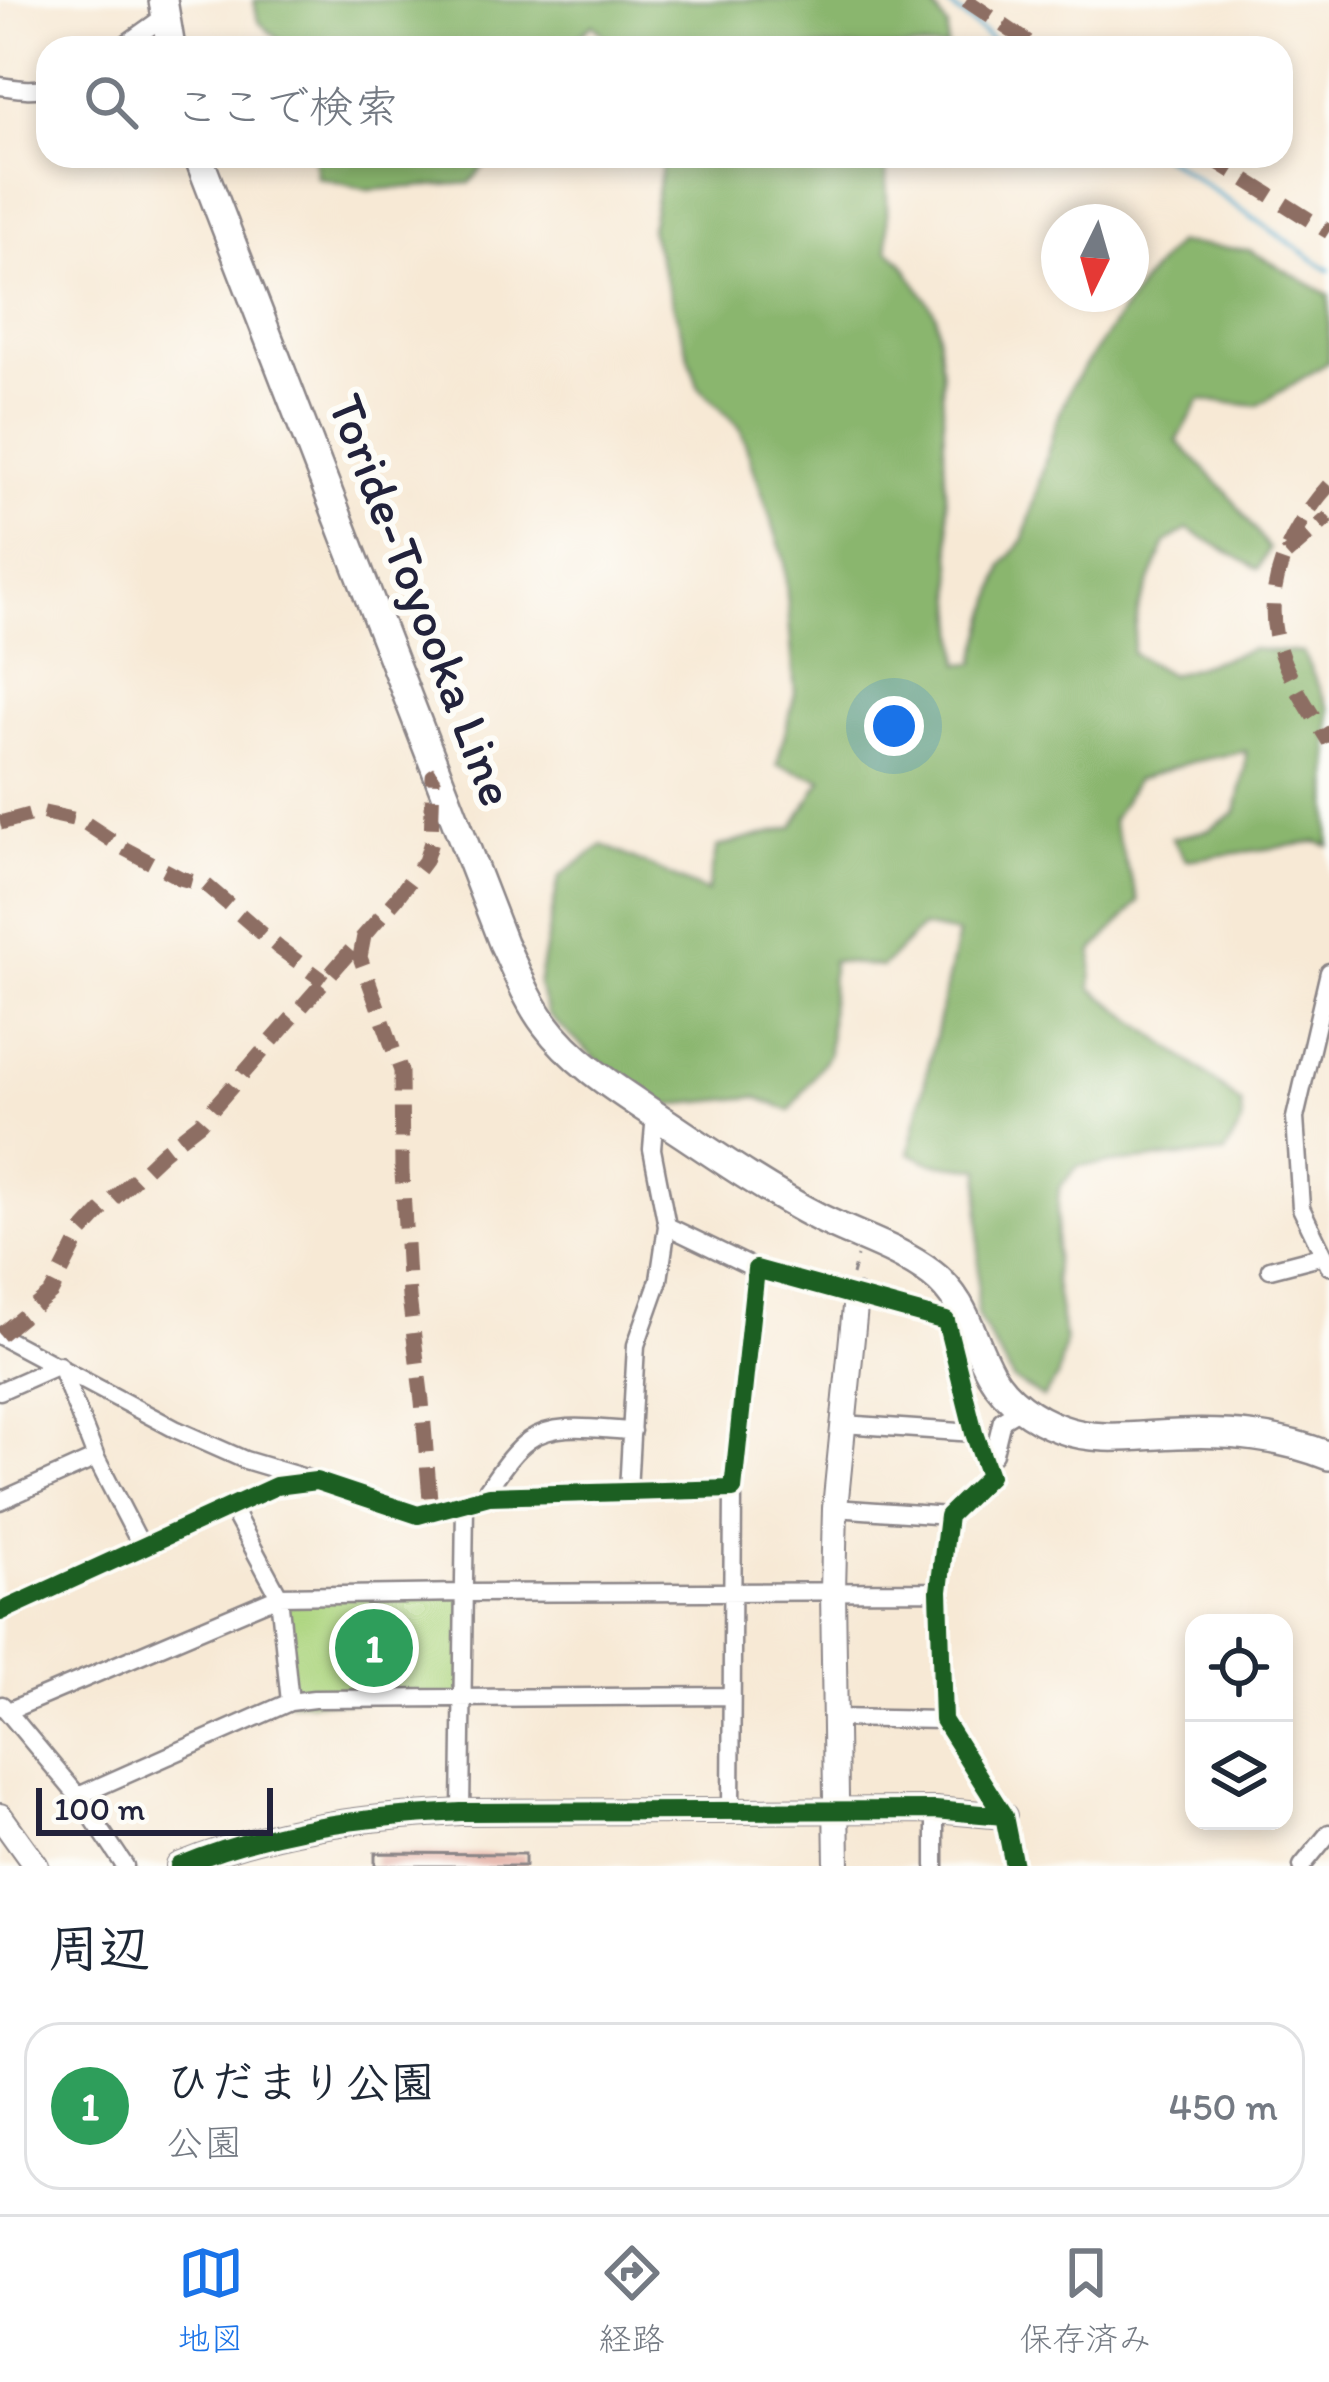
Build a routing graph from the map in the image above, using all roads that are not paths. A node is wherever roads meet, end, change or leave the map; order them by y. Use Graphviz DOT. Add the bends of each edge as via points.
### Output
graph roads {
  1 [pos="164,8"];
  2 [pos="133,36"];
  3 [pos="0,86"];
  4 [pos="36,89"];
  5 [pos="203,168"];
  6 [pos="1329,972"];
  7 [pos="655,1114"];
  8 [pos="667,1226"];
  9 [pos="1327,1261"];
  10 [pos="756,1269"];
  11 [pos="1270,1269"];
  12 [pos="851,1296"];
  13 [pos="0,1336"];
  14 [pos="59,1366"];
  15 [pos="0,1391"];
  16 [pos="1022,1408"];
  17 [pos="843,1424"];
  18 [pos="632,1431"];
  19 [pos="974,1433"];
  20 [pos="1329,1456"];
  21 [pos="97,1458"];
  22 [pos="984,1464"];
  23 [pos="316,1481"];
  24 [pos="733,1489"];
  25 [pos="628,1491"];
  26 [pos="0,1501"];
  27 [pos="473,1501"];
  28 [pos="231,1508"];
  29 [pos="836,1508"];
  30 [pos="948,1516"];
  31 [pos="142,1547"];
  32 [pos="732,1591"];
  33 [pos="833,1591"];
  34 [pos="939,1591"];
  35 [pos="464,1592"];
  36 [pos="279,1596"];
  37 [pos="0,1612"];
  38 [pos="732,1696"];
  39 [pos="464,1699"];
  40 [pos="290,1702"];
  41 [pos="4,1707"];
  42 [pos="835,1718"];
  43 [pos="943,1720"];
  44 [pos="78,1796"];
  45 [pos="934,1810"];
  46 [pos="461,1812"];
  47 [pos="731,1812"];
  48 [pos="837,1812"];
  49 [pos="0,1816"];
  50 [pos="1004,1816"];
  51 [pos="1329,1833"];
  52 [pos="36,1866"];
  53 [pos="124,1866"];
  54 [pos="179,1866"];
  55 [pos="837,1866"];
  56 [pos="935,1866"];
  57 [pos="1014,1866"];
  58 [pos="1302,1866"];
  1 -- 2 [label="street"];
  3 -- 4 [label="street"];
  5 -- 7 [label="main road" via="524,988 572,1053"];
  6 -- 9 [label="street" via="1295,1118 1301,1208"];
  7 -- 8 [label="street" via="652,1149"];
  7 -- 16 [label="main road" via="779,1197 936,1277 964,1312 992,1375"];
  8 -- 10 [label="street"];
  8 -- 18 [label="street" via="636,1345"];
  9 -- 11 [label="street"];
  10 -- 12 [label="street"];
  10 -- 24 [label="street"];
  12 -- 17 [label="street"];
  12 -- 19 [label="street" via="946,1321"];
  13 -- 14 [label="street"];
  14 -- 15 [label="street"];
  14 -- 21 [label="street"];
  14 -- 23 [label="street" via="175,1429"];
  16 -- 20 [label="main road" via="1089,1436 1240,1435"];
  16 -- 22 [label="street" via="1002,1420"];
  17 -- 19 [label="street"];
  17 -- 29 [label="street"];
  18 -- 25 [label="street"];
  18 -- 27 [label="street" via="545,1431"];
  19 -- 22 [label="street"];
  21 -- 26 [label="street"];
  21 -- 31 [label="street"];
  22 -- 30 [label="street" via="989,1476"];
  23 -- 27 [label="street" via="418,1515"];
  23 -- 28 [label="street" via="276,1486"];
  24 -- 25 [label="street"];
  24 -- 32 [label="street"];
  25 -- 27 [label="street"];
  27 -- 35 [label="street"];
  28 -- 31 [label="street"];
  28 -- 36 [label="street"];
  29 -- 30 [label="street"];
  29 -- 33 [label="street"];
  30 -- 34 [label="street"];
  31 -- 37 [label="street"];
  32 -- 33 [label="street"];
  32 -- 35 [label="street"];
  32 -- 38 [label="street"];
  33 -- 34 [label="street"];
  33 -- 42 [label="street"];
  34 -- 43 [label="street"];
  35 -- 36 [label="street"];
  35 -- 39 [label="street"];
  36 -- 40 [label="street"];
  36 -- 41 [label="street"];
  38 -- 39 [label="street"];
  38 -- 47 [label="street"];
  39 -- 40 [label="street"];
  39 -- 46 [label="street"];
  40 -- 44 [label="street"];
  41 -- 44 [label="street"];
  42 -- 43 [label="street"];
  42 -- 48 [label="street"];
  43 -- 50 [label="street"];
  44 -- 53 [label="street"];
  45 -- 48 [label="street"];
  45 -- 50 [label="street"];
  45 -- 56 [label="street"];
  46 -- 47 [label="street"];
  46 -- 54 [label="street" via="353,1819"];
  47 -- 48 [label="street"];
  48 -- 55 [label="street"];
  49 -- 52 [label="street"];
  50 -- 57 [label="street"];
  51 -- 58 [label="street"];
}
